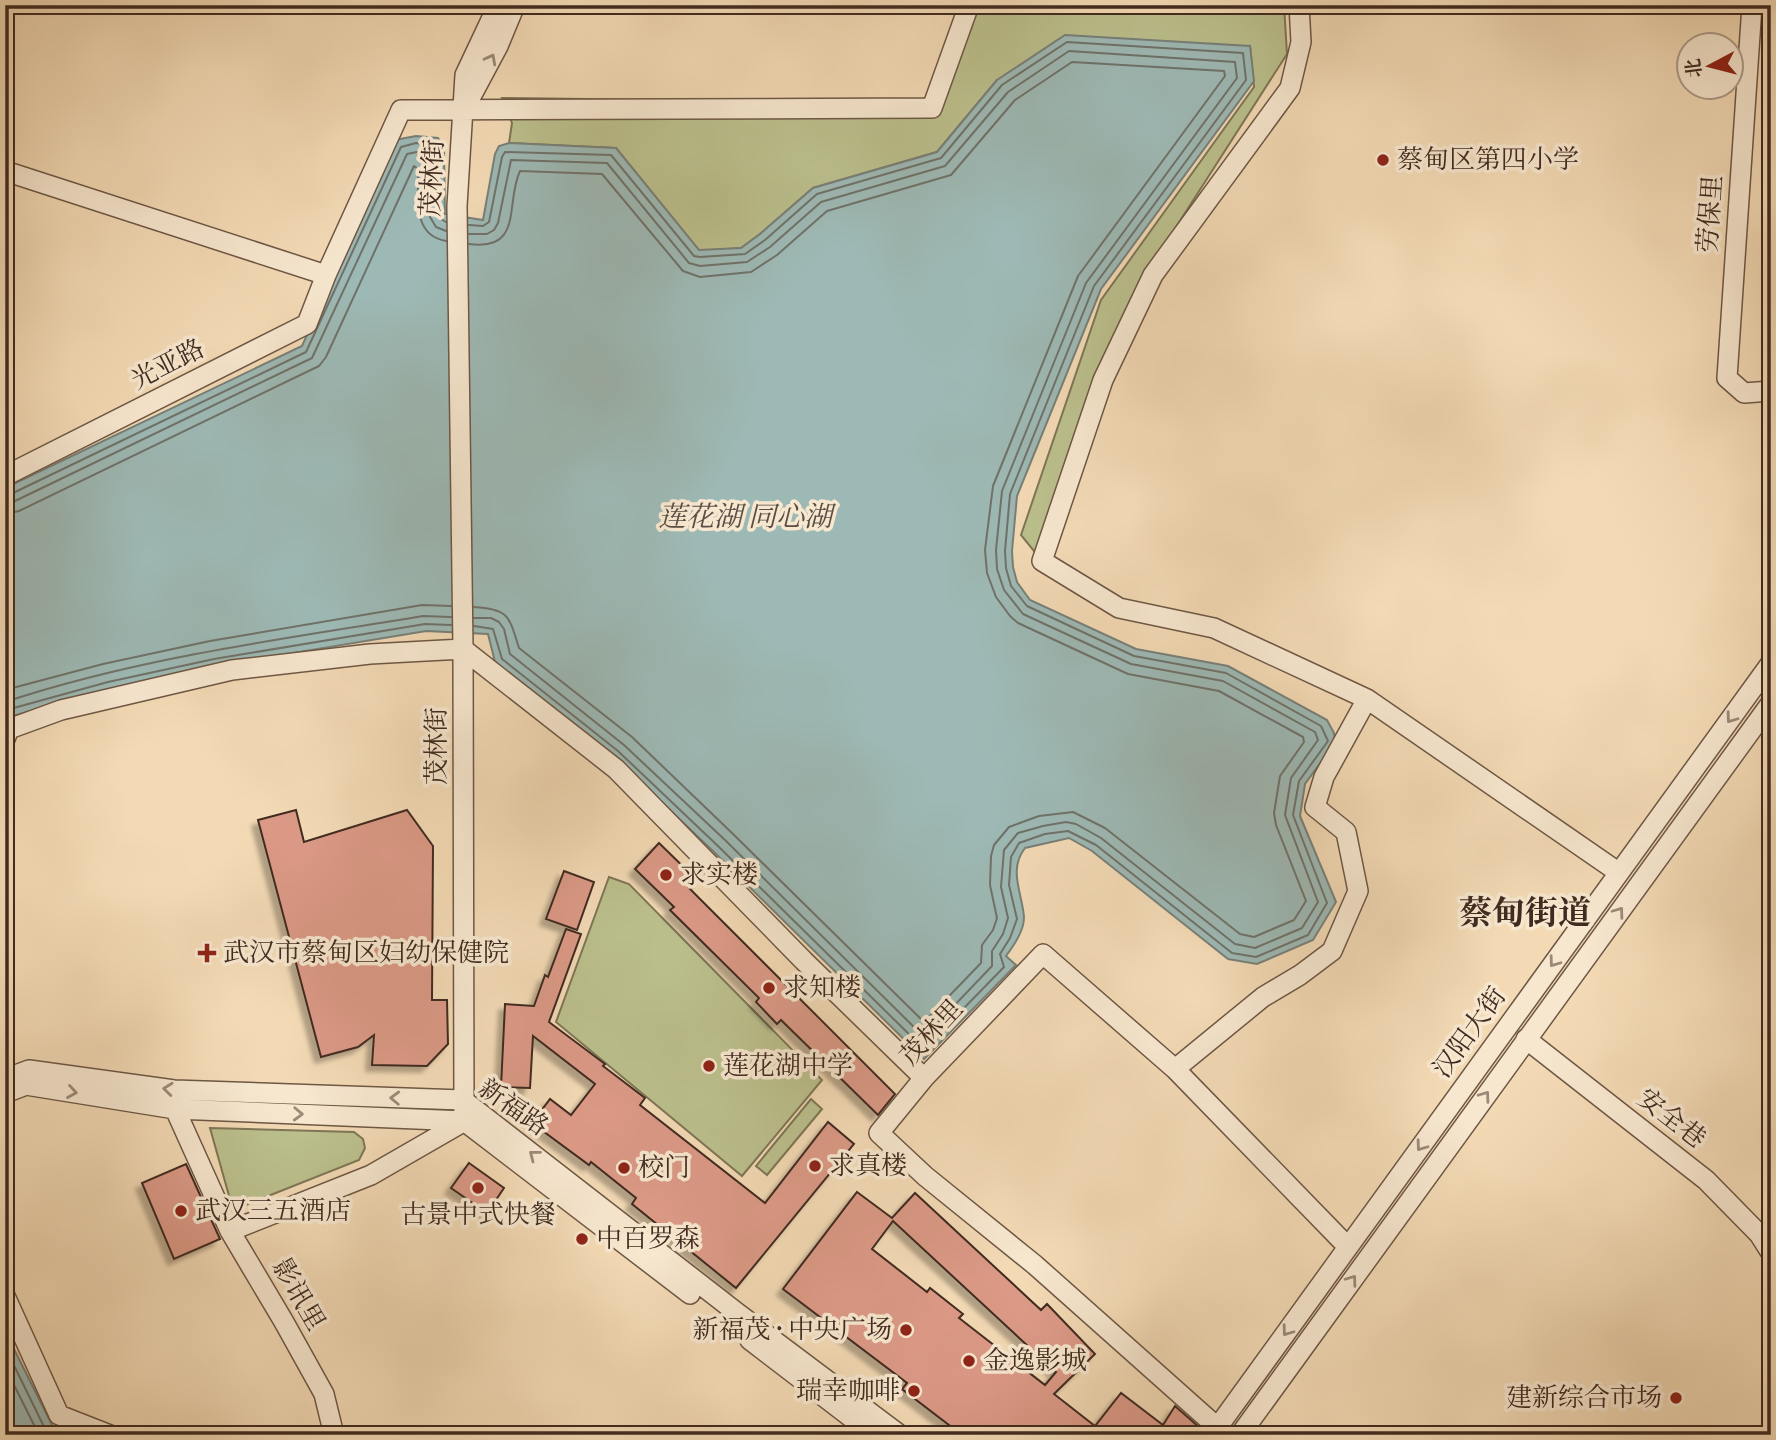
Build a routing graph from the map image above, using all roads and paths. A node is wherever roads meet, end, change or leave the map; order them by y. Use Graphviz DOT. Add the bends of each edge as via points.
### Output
graph roads {
  1 [pos="498,5"];
  2 [pos="516,5"];
  3 [pos="969,5"];
  4 [pos="1299,5"];
  5 [pos="1752,5"];
  6 [pos="463,111"];
  7 [pos="5,171"];
  8 [pos="326,275"];
  9 [pos="1771,391"];
  10 [pos="5,475"];
  11 [pos="463,649"];
  12 [pos="1771,663"];
  13 [pos="1367,699"];
  14 [pos="1771,703"];
  15 [pos="5,739"];
  16 [pos="1618,873"];
  17 [pos="1526,1039"];
  18 [pos="1175,1069"];
  19 [pos="924,1078"];
  20 [pos="5,1079"];
  21 [pos="5,1093"];
  22 [pos="463,1100"];
  23 [pos="175,1109"];
  24 [pos="464,1121"];
  25 [pos="230,1231"];
  26 [pos="1348,1247"];
  27 [pos="1771,1253"];
  28 [pos="5,1296"];
  29 [pos="1214,1431"];
  30 [pos="110,1435"];
  31 [pos="334,1435"];
  32 [pos="874,1435"];
  33 [pos="900,1435"];
  34 [pos="1240,1435"];
  1 -- 6 [label="street, 茂林街" via="466,75"];
  6 -- 2 [label="street, 茂林街, one-way"];
  3 -- 6 [label="street" via="932,108"];
  4 -- 13 [label="street" via="1301,42 1290,88 1153,275 1104,380 1042,561 1119,608 1214,628"];
  5 -- 9 [label="street, 劳保里" via="1727,378 1744,393"];
  6 -- 8 [label="street, 光亚路" via="401,110"];
  6 -- 11 [label="street, 茂林街" via="457,206"];
  7 -- 8 [label="street"];
  8 -- 10 [label="street, 光亚路" via="307,324"];
  11 -- 15 [label="street" via="232,670 61,710 9,729"];
  11 -- 19 [label="street" via="616,769"];
  11 -- 22 [label="street, 茂林街"];
  12 -- 16 [label="street, 汉阳大街, one-way"];
  13 -- 16 [label="street"];
  13 -- 18 [label="street" via="1324,777 1315,807 1346,832 1358,891 1332,951 1263,997"];
  17 -- 14 [label="street, 汉阳大街, one-way"];
  16 -- 26 [label="street, 汉阳大街, one-way"];
  17 -- 27 [label="street, 安全巷" via="1706,1180 1759,1234"];
  34 -- 17 [label="street, 汉阳大街, one-way"];
  18 -- 19 [label="street, 茂林里" via="1044,954"];
  18 -- 26 [label="street, 茂林里"];
  19 -- 29 [label="street, 茂林里" via="879,1133 1035,1265"];
  22 -- 20 [label="street, 新福路, one-way" via="174,1090 29,1070"];
  21 -- 23 [label="street, 新福路, one-way" via="26,1085"];
  22 -- 24 [label="street, 茂林街"];
  33 -- 22 [label="street, 新福路, one-way"];
  23 -- 24 [label="street, 新福路, one-way"];
  23 -- 25 [label="street, 影讯里"];
  24 -- 25 [label="street" via="370,1175"];
  24 -- 32 [label="street, 新福路"];
  25 -- 31 [label="street, 影讯里" via="324,1394"];
  26 -- 29 [label="street, 汉阳大街, one-way"];
  28 -- 30 [label="street" via="59,1415"];
}
